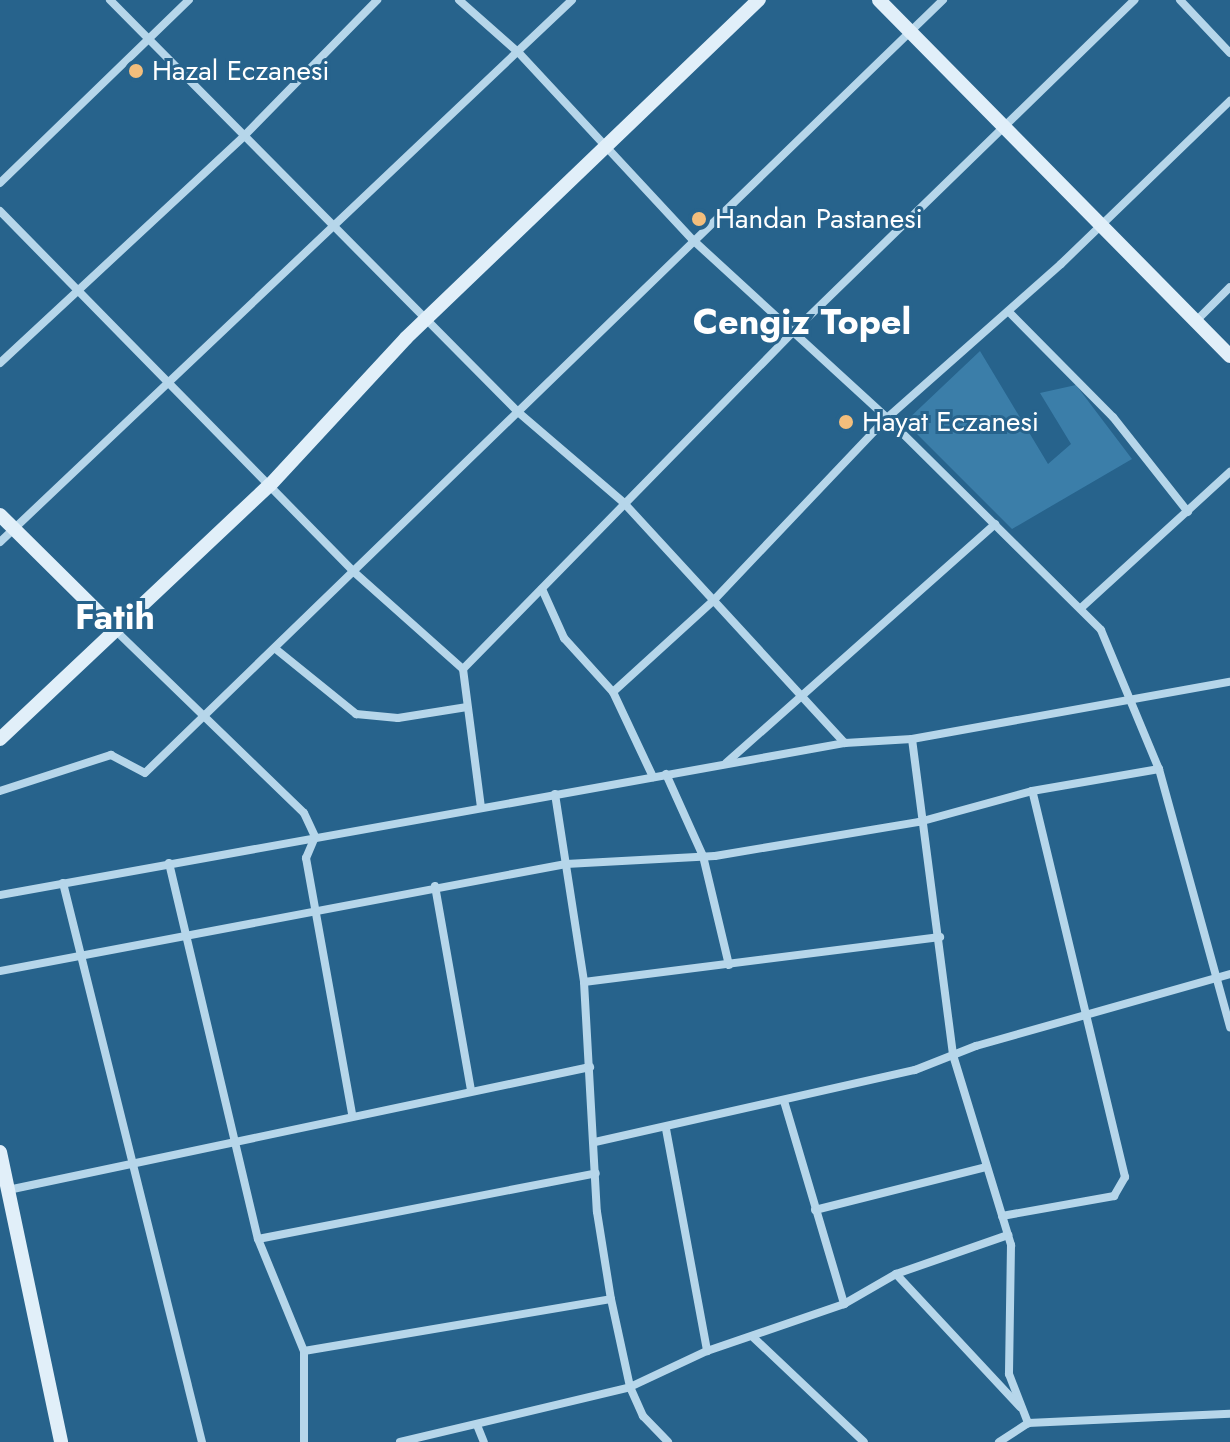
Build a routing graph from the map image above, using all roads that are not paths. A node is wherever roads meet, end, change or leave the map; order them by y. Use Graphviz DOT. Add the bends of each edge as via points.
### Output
graph roads {
  1 [pos="110,0"];
  2 [pos="189,0"];
  3 [pos="377,0"];
  4 [pos="459,0"];
  5 [pos="572,0"];
  6 [pos="759,0"];
  7 [pos="879,0"];
  8 [pos="943,0"];
  9 [pos="1134,0"];
  10 [pos="1180,0"];
  11 [pos="908,32"];
  12 [pos="148,40"];
  13 [pos="519,53"];
  14 [pos="1230,53"];
  15 [pos="1230,101"];
  16 [pos="1001,126"];
  17 [pos="245,135"];
  18 [pos="604,151"];
  19 [pos="0,183"];
  20 [pos="0,211"];
  21 [pos="329,224"];
  22 [pos="1101,226"];
  23 [pos="694,241"];
  24 [pos="1230,287"];
  25 [pos="75,293"];
  26 [pos="1009,312"];
  27 [pos="425,321"];
  28 [pos="1195,323"];
  29 [pos="794,331"];
  30 [pos="1230,356"];
  31 [pos="0,363"];
  32 [pos="168,387"];
  33 [pos="518,412"];
  34 [pos="887,418"];
  35 [pos="1230,472"];
  36 [pos="270,485"];
  37 [pos="624,503"];
  38 [pos="1188,512"];
  39 [pos="0,515"];
  40 [pos="995,524"];
  41 [pos="14,528"];
  42 [pos="0,542"];
  43 [pos="354,572"];
  44 [pos="542,589"];
  45 [pos="714,600"];
  46 [pos="1081,608"];
  47 [pos="114,628"];
  48 [pos="277,650"];
  49 [pos="463,669"];
  50 [pos="1230,682"];
  51 [pos="613,692"];
  52 [pos="800,697"];
  53 [pos="1134,699"];
  54 [pos="467,707"];
  55 [pos="203,719"];
  56 [pos="0,739"];
  57 [pos="912,739"];
  58 [pos="845,743"];
  59 [pos="725,764"];
  60 [pos="1159,769"];
  61 [pos="666,774"];
  62 [pos="653,777"];
  63 [pos="0,791"];
  64 [pos="1032,791"];
  65 [pos="555,794"];
  66 [pos="481,808"];
  67 [pos="919,822"];
  68 [pos="315,837"];
  69 [pos="703,856"];
  70 [pos="169,863"];
  71 [pos="566,864"];
  72 [pos="63,883"];
  73 [pos="435,886"];
  74 [pos="0,895"];
  75 [pos="314,907"];
  76 [pos="182,936"];
  77 [pos="940,937"];
  78 [pos="80,955"];
  79 [pos="729,965"];
  80 [pos="0,971"];
  81 [pos="1230,974"];
  82 [pos="1217,976"];
  83 [pos="584,982"];
  84 [pos="1089,1013"];
  85 [pos="1230,1027"];
  86 [pos="953,1055"];
  87 [pos="590,1067"];
  88 [pos="471,1090"];
  89 [pos="784,1101"];
  90 [pos="352,1113"];
  91 [pos="666,1129"];
  92 [pos="233,1140"];
  93 [pos="595,1142"];
  94 [pos="0,1152"];
  95 [pos="133,1163"];
  96 [pos="986,1167"];
  97 [pos="596,1173"];
  98 [pos="8,1190"];
  99 [pos="815,1210"];
  100 [pos="1002,1216"];
  101 [pos="1008,1235"];
  102 [pos="258,1239"];
  103 [pos="896,1274"];
  104 [pos="611,1299"];
  105 [pos="844,1304"];
  106 [pos="754,1338"];
  107 [pos="304,1351"];
  108 [pos="707,1351"];
  109 [pos="630,1387"];
  110 [pos="1023,1410"];
  111 [pos="1230,1414"];
  112 [pos="1028,1423"];
  113 [pos="477,1425"];
  114 [pos="61,1442"];
  115 [pos="202,1442"];
  116 [pos="304,1442"];
  117 [pos="400,1442"];
  118 [pos="484,1442"];
  119 [pos="668,1442"];
  120 [pos="864,1442"];
  121 [pos="999,1442"];
  1 -- 12 [label="street"];
  2 -- 12 [label="street"];
  3 -- 17 [label="street"];
  4 -- 13 [label="street"];
  5 -- 13 [label="street"];
  6 -- 18 [label="street"];
  7 -- 11 [label="street"];
  8 -- 11 [label="street"];
  9 -- 16 [label="street"];
  10 -- 14 [label="street"];
  11 -- 16 [label="street"];
  11 -- 23 [label="street"];
  12 -- 17 [label="street"];
  12 -- 19 [label="street"];
  13 -- 18 [label="street"];
  13 -- 21 [label="street"];
  15 -- 22 [label="street"];
  16 -- 22 [label="street"];
  16 -- 29 [label="street"];
  17 -- 21 [label="street"];
  17 -- 25 [label="street"];
  18 -- 23 [label="street"];
  18 -- 27 [label="street"];
  20 -- 25 [label="street"];
  21 -- 27 [label="street"];
  21 -- 32 [label="street"];
  22 -- 26 [label="street"];
  22 -- 28 [label="street"];
  23 -- 29 [label="street"];
  23 -- 33 [label="street"];
  24 -- 28 [label="street"];
  25 -- 31 [label="street"];
  25 -- 32 [label="street"];
  26 -- 34 [label="street"];
  26 -- 38 [label="street" via="1113,417"];
  27 -- 33 [label="street"];
  27 -- 36 [label="street"];
  28 -- 30 [label="street"];
  29 -- 34 [label="street"];
  29 -- 37 [label="street"];
  32 -- 36 [label="street"];
  32 -- 41 [label="street"];
  33 -- 37 [label="street"];
  33 -- 43 [label="street"];
  34 -- 40 [label="street"];
  34 -- 45 [label="street"];
  35 -- 38 [label="street"];
  36 -- 43 [label="street"];
  36 -- 47 [label="street"];
  37 -- 44 [label="street"];
  37 -- 45 [label="street"];
  38 -- 46 [label="street"];
  39 -- 41 [label="street"];
  40 -- 46 [label="street"];
  40 -- 52 [label="street"];
  41 -- 42 [label="street"];
  41 -- 47 [label="street"];
  43 -- 48 [label="street"];
  43 -- 49 [label="street"];
  44 -- 49 [label="street"];
  44 -- 51 [label="street" via="564,638"];
  45 -- 51 [label="street"];
  45 -- 52 [label="street"];
  46 -- 53 [label="street" via="1116,654"];
  47 -- 55 [label="street"];
  47 -- 56 [label="street"];
  48 -- 54 [label="street" via="356,714 398,718"];
  48 -- 55 [label="street"];
  49 -- 54 [label="street"];
  50 -- 53 [label="street"];
  51 -- 62 [label="street"];
  52 -- 58 [label="street"];
  52 -- 59 [label="street"];
  53 -- 57 [label="street"];
  53 -- 60 [label="street"];
  54 -- 66 [label="street"];
  55 -- 63 [label="street" via="145,773 111,755"];
  55 -- 68 [label="street" via="304,813"];
  57 -- 58 [label="street"];
  57 -- 67 [label="street"];
  58 -- 59 [label="street"];
  59 -- 61 [label="street"];
  60 -- 64 [label="street"];
  60 -- 82 [label="street"];
  61 -- 62 [label="street"];
  61 -- 69 [label="street"];
  62 -- 65 [label="street"];
  64 -- 67 [label="street"];
  64 -- 84 [label="street"];
  65 -- 66 [label="street"];
  65 -- 71 [label="street"];
  66 -- 68 [label="street"];
  67 -- 69 [label="street"];
  67 -- 77 [label="street"];
  68 -- 70 [label="street"];
  68 -- 75 [label="street" via="306,858"];
  69 -- 71 [label="street"];
  69 -- 79 [label="street"];
  70 -- 72 [label="street"];
  70 -- 76 [label="street"];
  71 -- 73 [label="street"];
  71 -- 83 [label="street"];
  72 -- 74 [label="street"];
  72 -- 78 [label="street"];
  73 -- 75 [label="street"];
  73 -- 88 [label="street"];
  75 -- 76 [label="street"];
  75 -- 90 [label="street"];
  76 -- 78 [label="street"];
  76 -- 92 [label="street"];
  77 -- 79 [label="street"];
  77 -- 86 [label="street"];
  78 -- 80 [label="street"];
  78 -- 95 [label="street"];
  79 -- 83 [label="street"];
  81 -- 82 [label="street"];
  82 -- 84 [label="street"];
  82 -- 85 [label="street"];
  83 -- 87 [label="street"];
  84 -- 86 [label="street"];
  84 -- 100 [label="street" via="1124,1185 1114,1196"];
  86 -- 89 [label="street"];
  86 -- 96 [label="street"];
  87 -- 88 [label="street"];
  87 -- 93 [label="street"];
  88 -- 90 [label="street"];
  89 -- 91 [label="street"];
  89 -- 99 [label="street"];
  90 -- 92 [label="street"];
  91 -- 93 [label="street"];
  91 -- 108 [label="street"];
  92 -- 95 [label="street"];
  92 -- 102 [label="street"];
  93 -- 97 [label="street"];
  94 -- 98 [label="street"];
  95 -- 98 [label="street"];
  95 -- 115 [label="street"];
  96 -- 99 [label="street"];
  96 -- 100 [label="street"];
  97 -- 102 [label="street"];
  97 -- 104 [label="street"];
  98 -- 114 [label="street"];
  99 -- 105 [label="street"];
  100 -- 101 [label="street"];
  101 -- 103 [label="street"];
  101 -- 110 [label="street" via="1009,1374"];
  102 -- 107 [label="street"];
  103 -- 105 [label="street"];
  103 -- 110 [label="street" via="984,1375"];
  104 -- 107 [label="street"];
  104 -- 109 [label="street"];
  105 -- 106 [label="street"];
  106 -- 108 [label="street"];
  106 -- 120 [label="street"];
  107 -- 116 [label="street"];
  108 -- 109 [label="street"];
  109 -- 113 [label="street"];
  109 -- 119 [label="street" via="643,1416"];
  110 -- 112 [label="street"];
  111 -- 112 [label="street"];
  112 -- 121 [label="street"];
  113 -- 117 [label="street"];
  113 -- 118 [label="street"];
}
